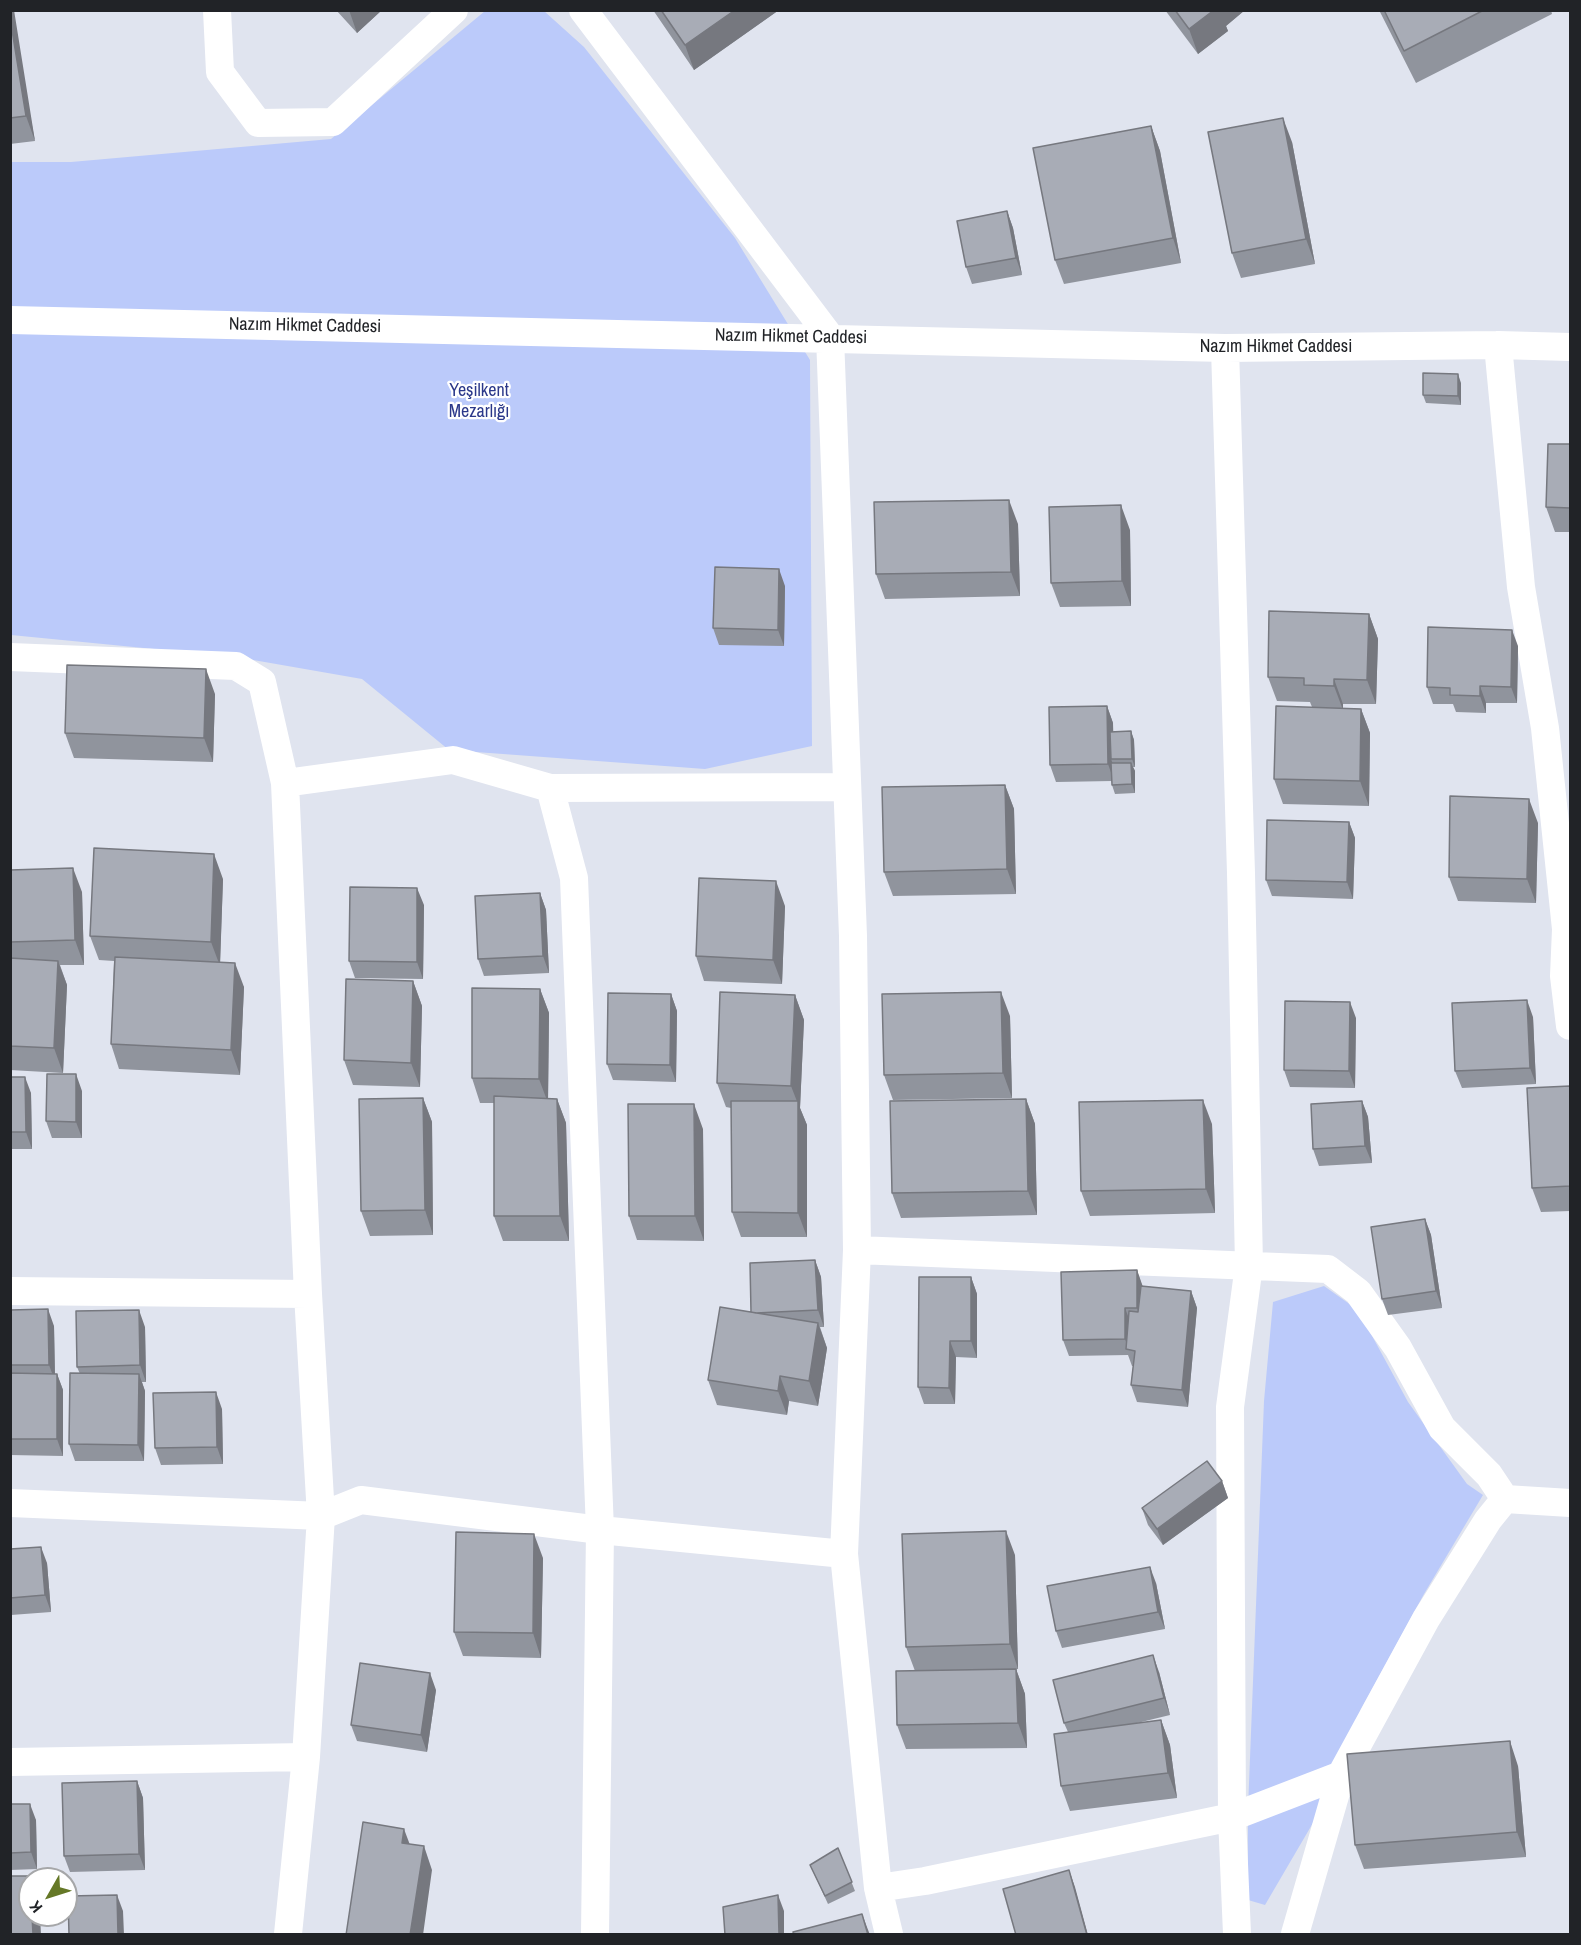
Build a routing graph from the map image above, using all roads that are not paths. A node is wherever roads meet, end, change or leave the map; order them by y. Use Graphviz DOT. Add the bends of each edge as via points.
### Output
graph roads {
  1 [pos="217,10"];
  2 [pos="454,10"];
  3 [pos="583,10"];
  4 [pos="10,320"];
  5 [pos="830,337"];
  6 [pos="1498,345"];
  7 [pos="1570,347"];
  8 [pos="1225,348"];
  9 [pos="10,657"];
  10 [pos="285,783"];
  11 [pos="846,787"];
  12 [pos="549,788"];
  13 [pos="1570,1026"];
  14 [pos="857,1250"];
  15 [pos="1249,1265"];
  16 [pos="10,1291"];
  17 [pos="308,1294"];
  18 [pos="1505,1499"];
  19 [pos="10,1503"];
  20 [pos="1570,1503"];
  21 [pos="321,1516"];
  22 [pos="600,1530"];
  23 [pos="844,1554"];
  24 [pos="306,1757"];
  25 [pos="10,1762"];
  26 [pos="1341,1775"];
  27 [pos="1232,1817"];
  28 [pos="878,1888"];
  29 [pos="288,1935"];
  30 [pos="595,1935"];
  31 [pos="889,1935"];
  32 [pos="1237,1935"];
  33 [pos="1295,1935"];
  1 -- 2 [label="street" via="220,72 258,123 333,122"];
  3 -- 5 [label="street"];
  4 -- 5 [label="street, Nazım Hikmet Caddesi"];
  5 -- 8 [label="street, Nazım Hikmet Caddesi"];
  5 -- 11 [label="street"];
  6 -- 7 [label="street, Nazım Hikmet Caddesi"];
  6 -- 8 [label="street, Nazım Hikmet Caddesi"];
  6 -- 13 [label="street" via="1521,587 1545,728 1566,929 1564,976"];
  8 -- 15 [label="street"];
  9 -- 10 [label="street" via="236,666 262,682"];
  10 -- 12 [label="street" via="453,760"];
  10 -- 17 [label="street"];
  11 -- 12 [label="street"];
  11 -- 14 [label="street" via="853,936"];
  12 -- 22 [label="street" via="574,878"];
  14 -- 15 [label="street"];
  14 -- 23 [label="street"];
  15 -- 18 [label="street" via="1328,1269 1358,1292 1398,1348 1442,1428 1490,1475"];
  15 -- 27 [label="street" via="1230,1407"];
  16 -- 17 [label="street"];
  17 -- 21 [label="street"];
  18 -- 20 [label="street"];
  18 -- 26 [label="street" via="1426,1619"];
  19 -- 21 [label="street"];
  21 -- 22 [label="street" via="361,1500"];
  21 -- 24 [label="street"];
  22 -- 23 [label="street"];
  22 -- 30 [label="street"];
  23 -- 28 [label="street"];
  24 -- 25 [label="street"];
  24 -- 29 [label="street"];
  26 -- 27 [label="street"];
  26 -- 33 [label="street"];
  27 -- 28 [label="street"];
  27 -- 32 [label="street"];
  28 -- 31 [label="street"];
}
